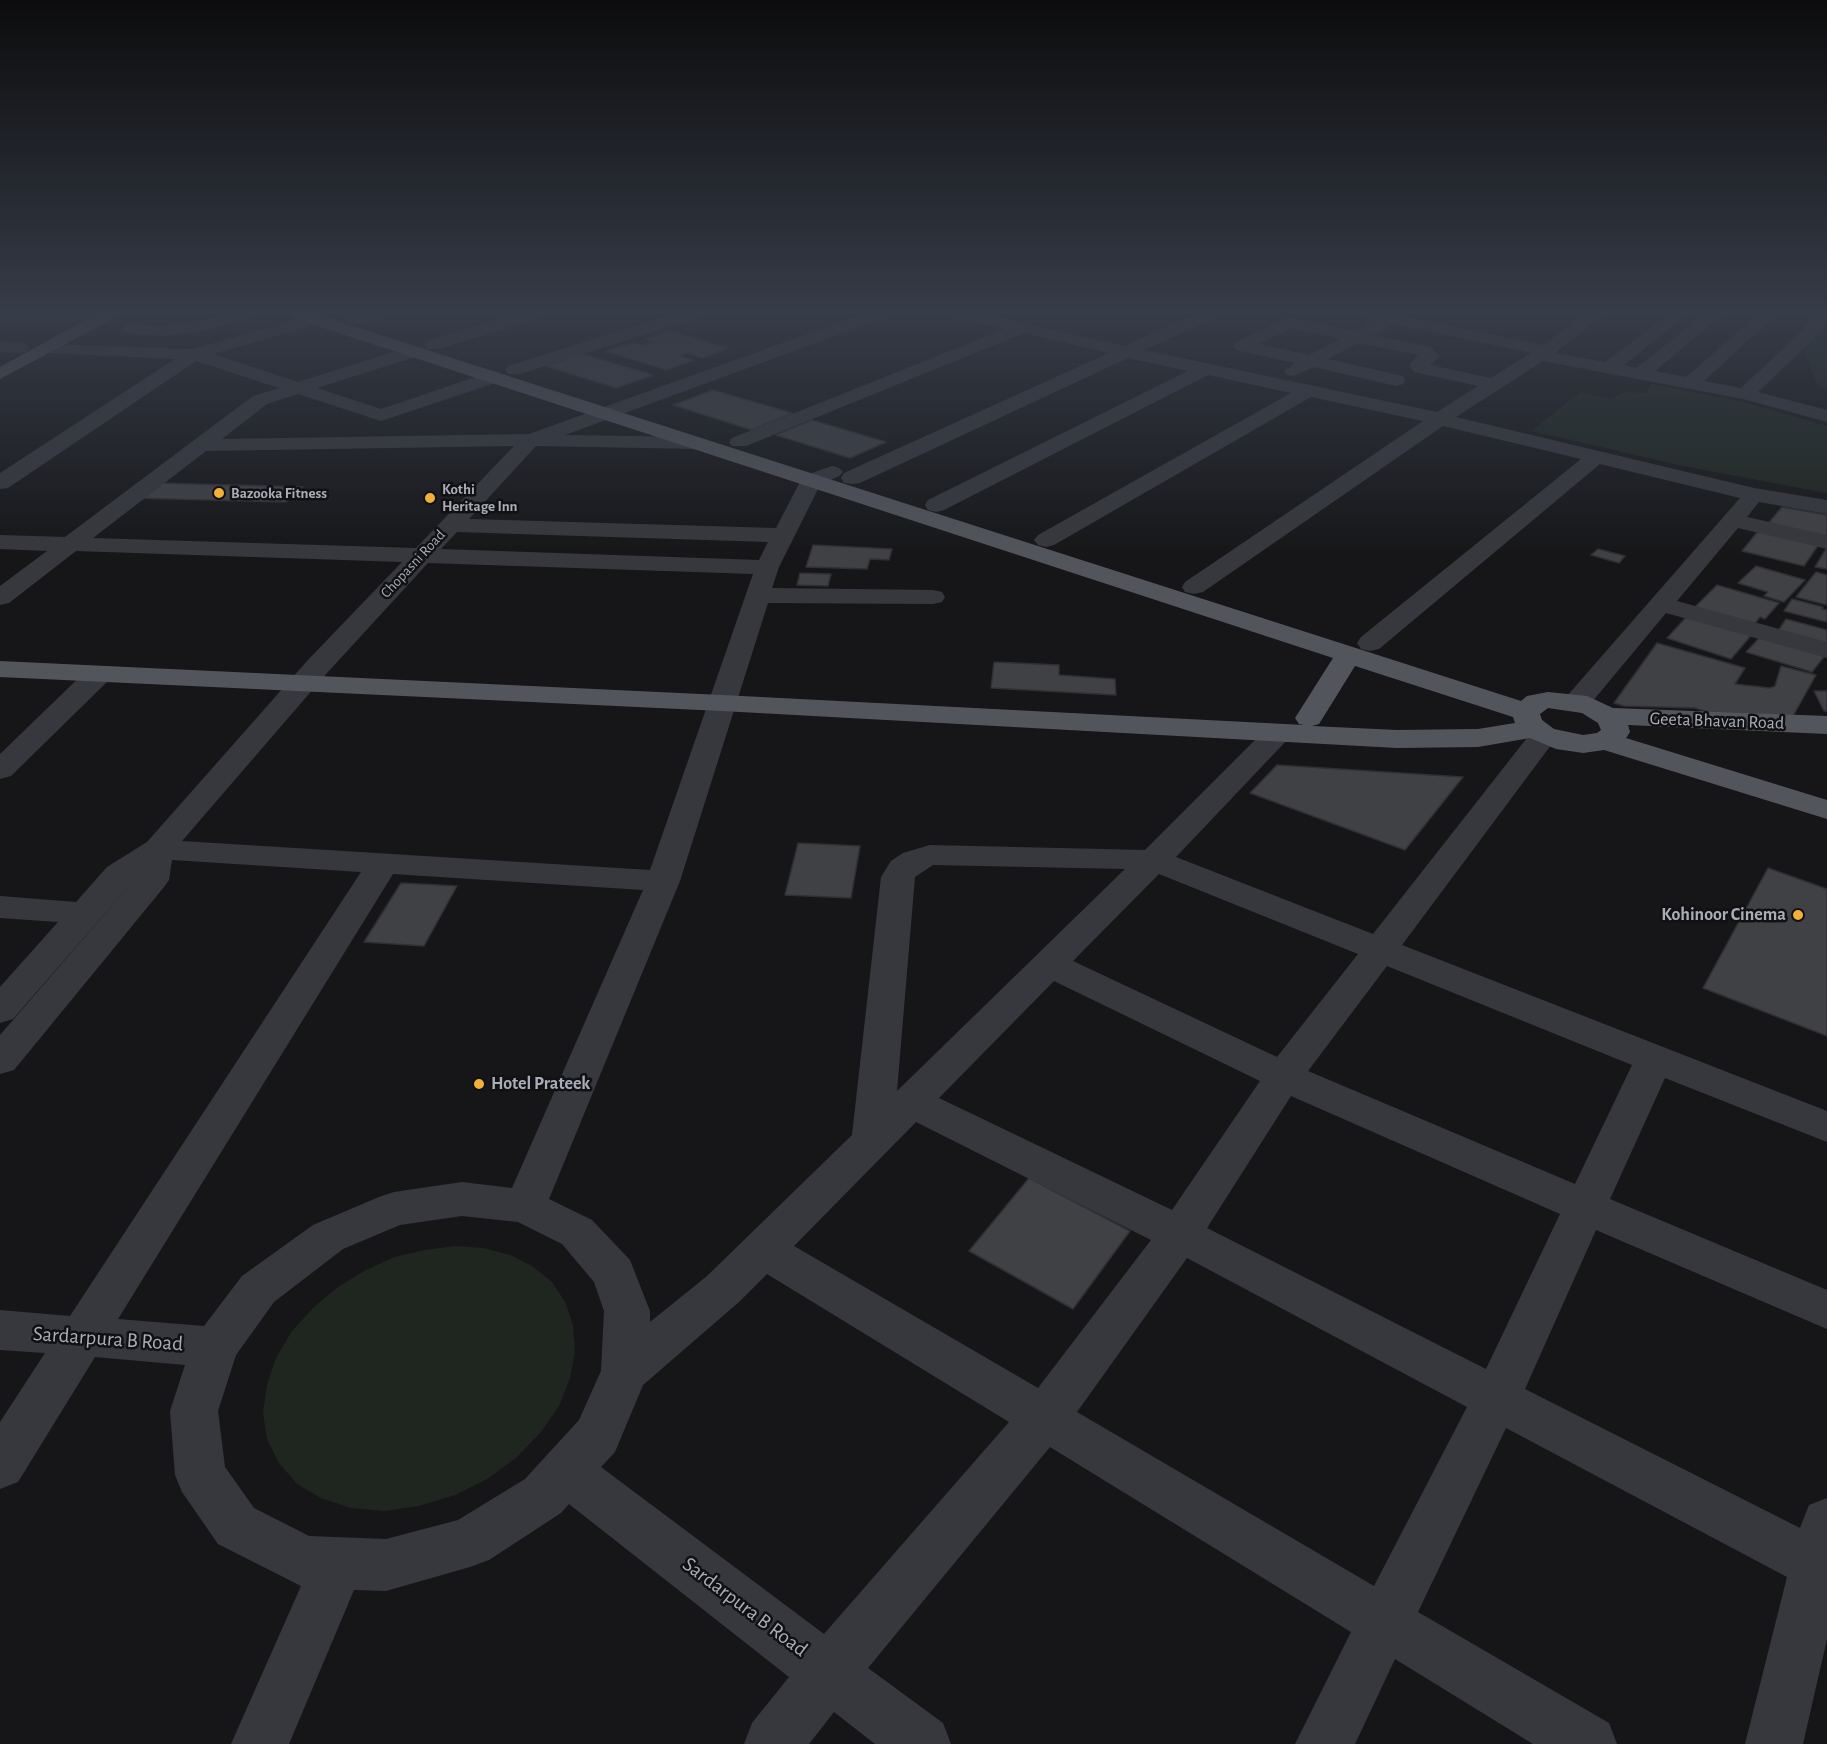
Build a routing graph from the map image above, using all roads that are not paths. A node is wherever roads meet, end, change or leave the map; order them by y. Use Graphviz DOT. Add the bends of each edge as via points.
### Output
graph roads {
  1 [pos="132,395"];
  2 [pos="275,395"];
  3 [pos="325,395"];
  4 [pos="440,395"];
  5 [pos="572,395"];
  6 [pos="648,395"];
  7 [pos="855,395"];
  8 [pos="1024,395"];
  9 [pos="1153,395"];
  10 [pos="1300,395"];
  11 [pos="1329,395"];
  12 [pos="1476,395"];
  13 [pos="1750,395"];
  14 [pos="612,408"];
  15 [pos="1827,416"];
  16 [pos="1440,419"];
  17 [pos="531,440"];
  18 [pos="739,442"];
  19 [pos="697,443"];
  20 [pos="201,445"];
  21 [pos="1595,458"];
  22 [pos="832,477"];
  23 [pos="0,483"];
  24 [pos="1754,495"];
  25 [pos="936,505"];
  26 [pos="1827,507"];
  27 [pos="1732,520"];
  28 [pos="450,525"];
  29 [pos="781,535"];
  30 [pos="1046,540"];
  31 [pos="0,542"];
  32 [pos="1827,542"];
  33 [pos="70,544"];
  34 [pos="421,556"];
  35 [pos="767,567"];
  36 [pos="1194,587"];
  37 [pos="758,595"];
  38 [pos="933,597"];
  39 [pos="0,598"];
  40 [pos="1661,604"];
  41 [pos="1359,649"];
  42 [pos="1827,650"];
  43 [pos="0,651"];
  44 [pos="0,669"];
  45 [pos="99,674"];
  46 [pos="310,675"];
  47 [pos="724,695"];
  48 [pos="1577,702"];
  49 [pos="1535,719"];
  50 [pos="1293,725"];
  51 [pos="1827,725"];
  52 [pos="1611,730"];
  53 [pos="1827,745"];
  54 [pos="0,770"];
  55 [pos="1827,794"];
  56 [pos="1827,810"];
  57 [pos="158,849"];
  58 [pos="1154,861"];
  59 [pos="382,865"];
  60 [pos="663,881"];
  61 [pos="0,907"];
  62 [pos="84,913"];
  63 [pos="1379,950"];
  64 [pos="1049,964"];
  65 [pos="0,1010"];
  66 [pos="1654,1059"];
  67 [pos="0,1060"];
  68 [pos="1283,1077"];
  69 [pos="911,1102"];
  70 [pos="1827,1127"];
  71 [pos="872,1140"];
  72 [pos="525,1206"];
  73 [pos="1586,1207"];
  74 [pos="1180,1234"];
  75 [pos="763,1249"];
  76 [pos="1827,1310"];
  77 [pos="0,1330"];
  78 [pos="82,1338"];
  79 [pos="215,1347"];
  80 [pos="625,1371"];
  81 [pos="1496,1399"];
  82 [pos="1045,1417"];
  83 [pos="0,1466"];
  84 [pos="566,1470"];
  85 [pos="1824,1553"];
  86 [pos="338,1563"];
  87 [pos="1386,1622"];
  88 [pos="830,1671"];
  89 [pos="260,1744"];
  90 [pos="773,1744"];
  91 [pos="922,1744"];
  92 [pos="1324,1744"];
  93 [pos="1588,1744"];
  94 [pos="1774,1744"];
  1 -- 23 [label="street"];
  2 -- 20 [label="street" via="260,400"];
  3 -- 4 [label="street" via="381,415"];
  5 -- 14 [label="main road"];
  6 -- 14 [label="street, Chopasni Road"];
  7 -- 18 [label="street"];
  8 -- 22 [label="street"];
  9 -- 25 [label="street"];
  10 -- 30 [label="street"];
  11 -- 16 [label="street"];
  12 -- 16 [label="street"];
  13 -- 15 [label="street"];
  14 -- 17 [label="street, Chopasni Road"];
  14 -- 18 [label="main road"];
  14 -- 19 [label="main road"];
  16 -- 21 [label="street"];
  16 -- 36 [label="street"];
  17 -- 19 [label="street"];
  17 -- 20 [label="street"];
  17 -- 28 [label="street, Chopasni Road"];
  18 -- 22 [label="main road"];
  19 -- 22 [label="main road"];
  20 -- 33 [label="street"];
  21 -- 24 [label="street"];
  21 -- 41 [label="street"];
  22 -- 25 [label="main road"];
  22 -- 29 [label="street"];
  22 -- 41 [label="main road"];
  24 -- 26 [label="street"];
  24 -- 27 [label="street"];
  25 -- 30 [label="main road"];
  27 -- 32 [label="street"];
  27 -- 40 [label="street"];
  28 -- 29 [label="street"];
  28 -- 34 [label="street, Chopasni Road"];
  29 -- 35 [label="street"];
  30 -- 36 [label="main road"];
  31 -- 33 [label="street"];
  33 -- 34 [label="street"];
  33 -- 39 [label="street"];
  34 -- 35 [label="street"];
  34 -- 46 [label="street, Chopasni Road"];
  35 -- 37 [label="street"];
  36 -- 41 [label="main road"];
  37 -- 38 [label="street"];
  37 -- 47 [label="street"];
  40 -- 42 [label="street"];
  40 -- 48 [label="street"];
  41 -- 49 [label="main road"];
  41 -- 50 [label="main road"];
  43 -- 46 [label="main road"];
  44 -- 45 [label="main road"];
  45 -- 46 [label="main road"];
  45 -- 54 [label="street"];
  46 -- 47 [label="main road"];
  46 -- 57 [label="street, Chopasni Road"];
  47 -- 50 [label="main road"];
  47 -- 60 [label="street"];
  48 -- 49 [label="main road"];
  48 -- 52 [label="main road" via="1592,707"];
  49 -- 50 [label="main road" via="1478,738 1444,740"];
  49 -- 52 [label="main road" via="1563,741 1583,744"];
  49 -- 63 [label="street"];
  50 -- 58 [label="street"];
  51 -- 52 [label="main road, Geeta Bhavan Road"];
  52 -- 53 [label="main road, Geeta Bhavan Road"];
  52 -- 55 [label="main road"];
  52 -- 56 [label="main road"];
  57 -- 59 [label="street"];
  57 -- 62 [label="street" via="119,874"];
  57 -- 67 [label="street" via="152,880"];
  58 -- 63 [label="street"];
  58 -- 64 [label="street"];
  58 -- 71 [label="street" via="930,855 903,868 898,877"];
  59 -- 60 [label="street"];
  59 -- 78 [label="street"];
  60 -- 72 [label="street"];
  61 -- 62 [label="street"];
  62 -- 65 [label="street"];
  63 -- 66 [label="street"];
  63 -- 68 [label="street"];
  64 -- 68 [label="street"];
  64 -- 69 [label="street"];
  66 -- 70 [label="street"];
  66 -- 73 [label="street"];
  68 -- 73 [label="street"];
  68 -- 74 [label="street"];
  69 -- 71 [label="street"];
  69 -- 74 [label="street"];
  71 -- 75 [label="street"];
  72 -- 79 [label="street" via="462,1199 394,1209 328,1236 258,1289"];
  72 -- 80 [label="street" via="577,1232 614,1273 627,1311"];
  73 -- 76 [label="street"];
  73 -- 81 [label="street"];
  74 -- 81 [label="street"];
  74 -- 82 [label="street"];
  75 -- 80 [label="street" via="723,1289"];
  75 -- 82 [label="street"];
  77 -- 78 [label="street, Sardarpura B Road"];
  78 -- 79 [label="street, Sardarpura B Road"];
  78 -- 83 [label="street"];
  79 -- 86 [label="street" via="194,1412 200,1474 236,1527 305,1562"];
  80 -- 84 [label="street" via="597,1436"];
  81 -- 85 [label="street"];
  81 -- 87 [label="street"];
  82 -- 87 [label="street"];
  82 -- 88 [label="street"];
  84 -- 86 [label="street" via="543,1496 470,1542 386,1565"];
  84 -- 88 [label="street, Sardarpura B Road"];
  85 -- 94 [label="street"];
  86 -- 89 [label="street"];
  87 -- 92 [label="street"];
  87 -- 93 [label="street"];
  88 -- 90 [label="street"];
  88 -- 91 [label="street, Sardarpura B Road"];
}
